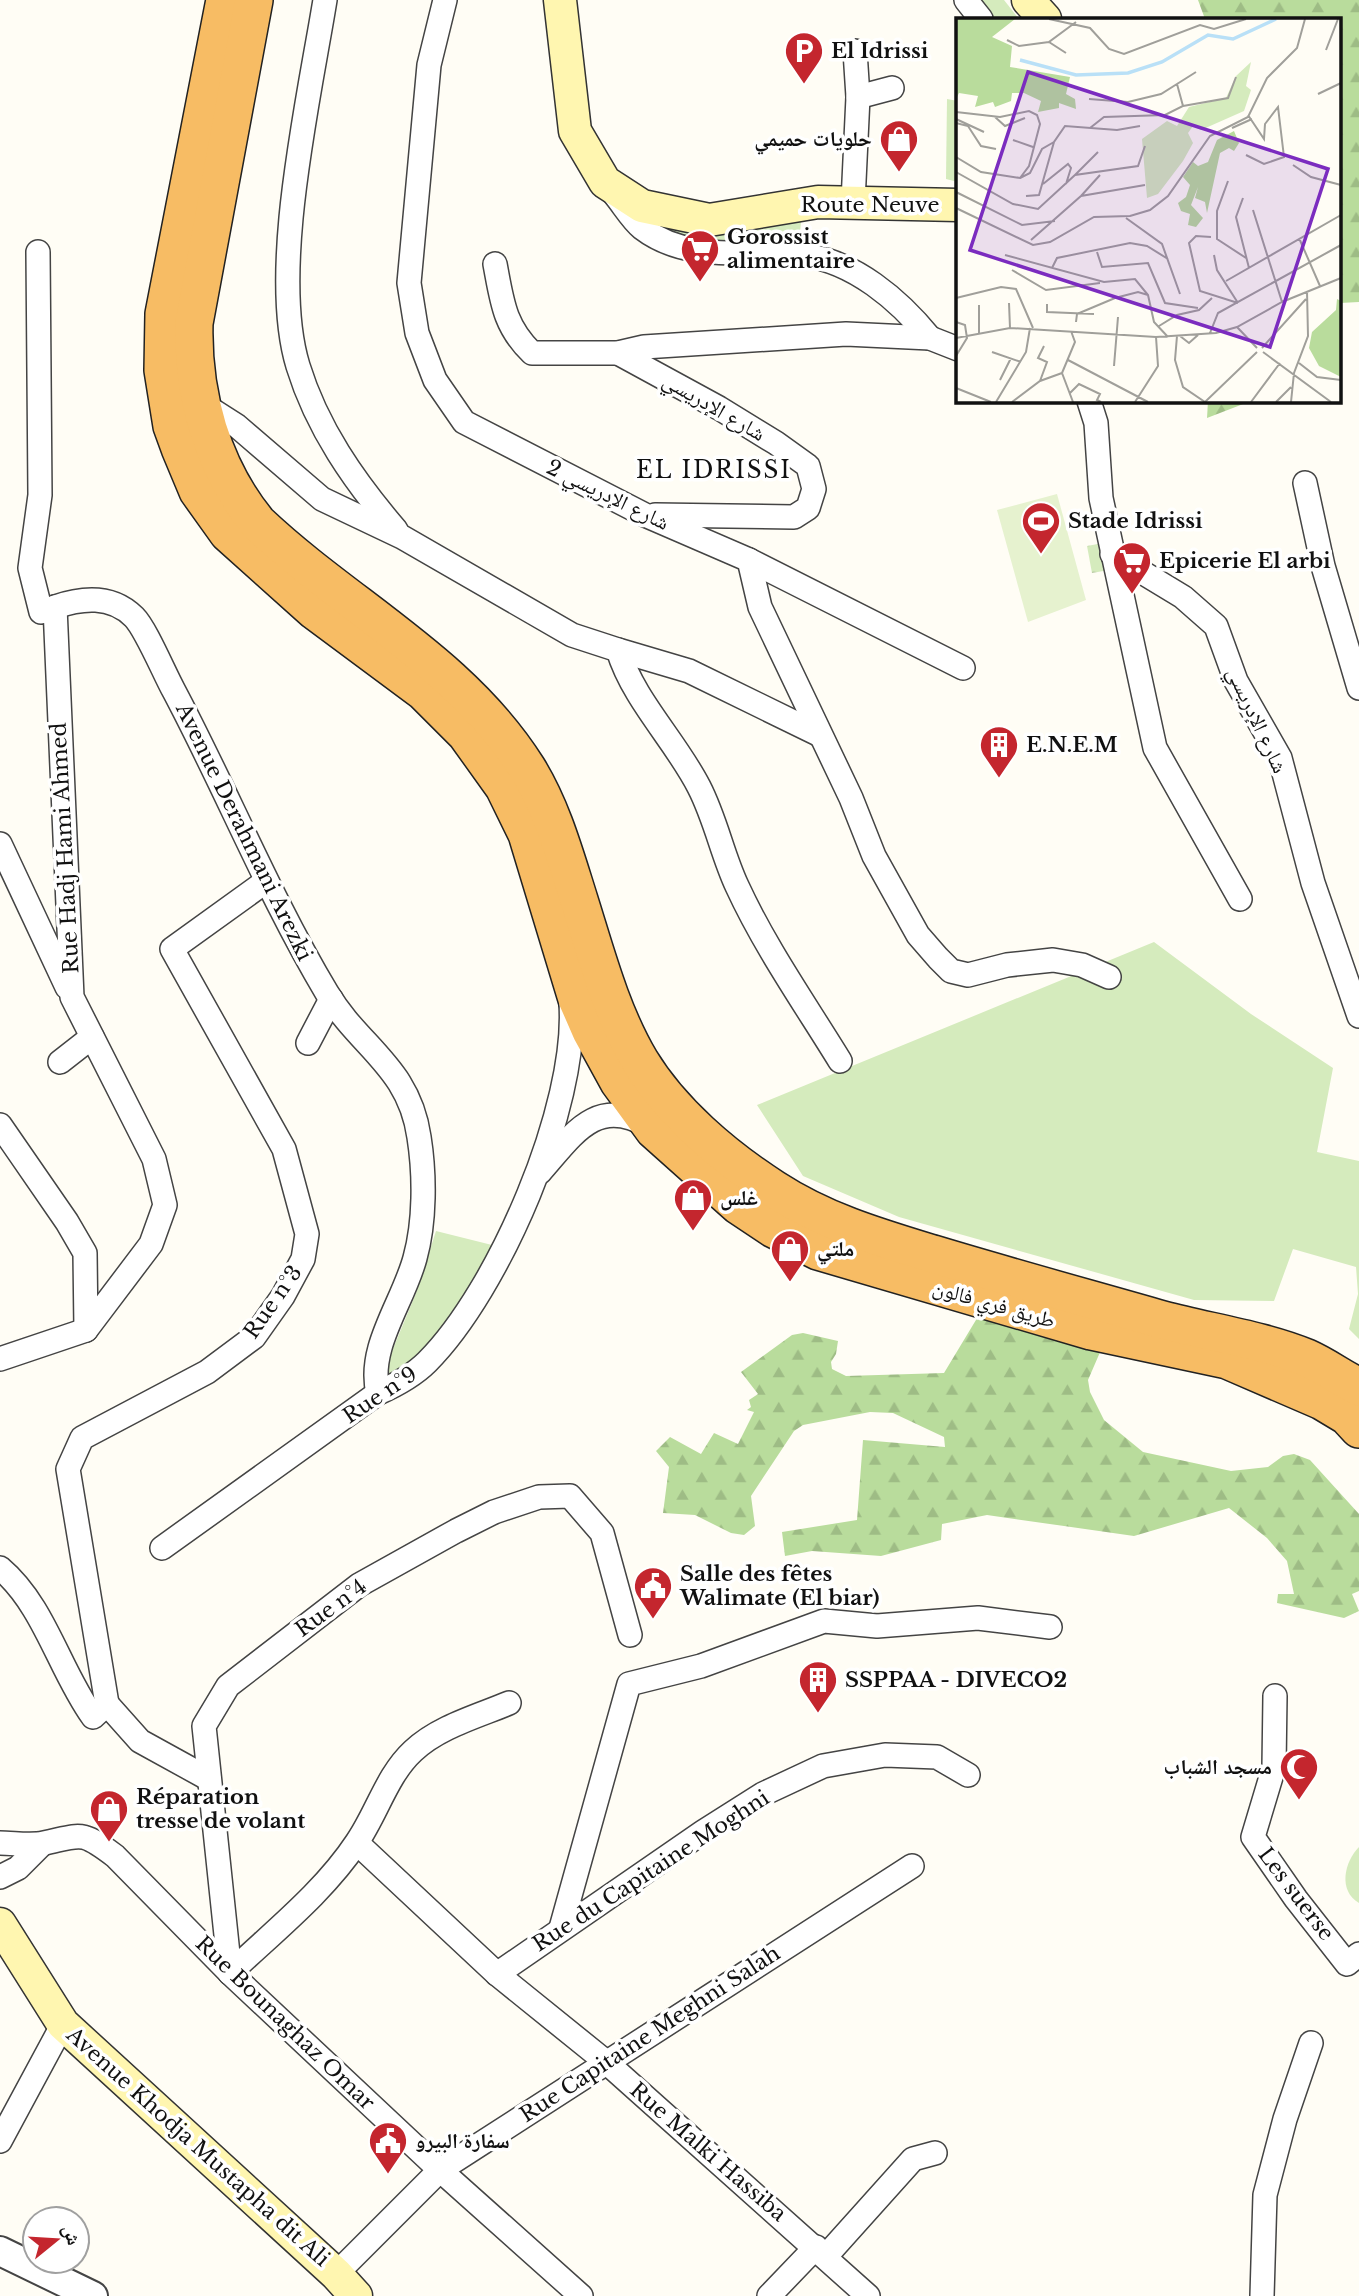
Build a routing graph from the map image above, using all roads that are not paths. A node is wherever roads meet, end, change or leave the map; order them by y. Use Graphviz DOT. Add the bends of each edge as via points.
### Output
graph roads {
  1 [pos="225,0"];
  2 [pos="254,0"];
  3 [pos="325,0"];
  4 [pos="444,0"];
  5 [pos="560,0"];
  6 [pos="966,0"];
  7 [pos="1029,0"];
  8 [pos="980,18"];
  9 [pos="1044,18"];
  10 [pos="855,51"];
  11 [pos="892,88"];
  12 [pos="858,97"];
  13 [pos="605,182"];
  14 [pos="853,202"];
  15 [pos="956,205"];
  16 [pos="38,252"];
  17 [pos="495,264"];
  18 [pos="930,338"];
  19 [pos="956,348"];
  20 [pos="618,353"];
  21 [pos="1089,402"];
  22 [pos="201,403"];
  23 [pos="1305,483"];
  24 [pos="645,515"];
  25 [pos="402,537"];
  26 [pos="1112,554"];
  27 [pos="749,560"];
  28 [pos="55,607"];
  29 [pos="618,650"];
  30 [pos="963,668"];
  31 [pos="1359,688"];
  32 [pos="820,735"];
  33 [pos="0,844"];
  34 [pos="265,881"];
  35 [pos="1240,899"];
  36 [pos="569,971"];
  37 [pos="1109,977"];
  38 [pos="72,997"];
  39 [pos="331,999"];
  40 [pos="1359,1016"];
  41 [pos="92,1037"];
  42 [pos="308,1043"];
  43 [pos="840,1061"];
  44 [pos="60,1062"];
  45 [pos="0,1125"];
  46 [pos="654,1130"];
  47 [pos="531,1183"];
  48 [pos="86,1330"];
  49 [pos="0,1359"];
  50 [pos="1359,1387"];
  51 [pos="379,1394"];
  52 [pos="1359,1429"];
  53 [pos="162,1548"];
  54 [pos="0,1568"];
  55 [pos="1050,1627"];
  56 [pos="630,1635"];
  57 [pos="1275,1696"];
  58 [pos="509,1703"];
  59 [pos="107,1704"];
  60 [pos="968,1775"];
  61 [pos="209,1779"];
  62 [pos="0,1843"];
  63 [pos="356,1843"];
  64 [pos="42,1844"];
  65 [pos="912,1866"];
  66 [pos="0,1877"];
  67 [pos="0,1924"];
  68 [pos="561,1928"];
  69 [pos="1359,1954"];
  70 [pos="230,1973"];
  71 [pos="497,1974"];
  72 [pos="63,2024"];
  73 [pos="1311,2043"];
  74 [pos="606,2062"];
  75 [pos="0,2141"];
  76 [pos="935,2153"];
  77 [pos="440,2170"];
  78 [pos="0,2251"];
  79 [pos="821,2252"];
  80 [pos="346,2285"];
  81 [pos="93,2296"];
  82 [pos="581,2296"];
  83 [pos="769,2296"];
  84 [pos="868,2296"];
  85 [pos="1262,2296"];
  1 -- 36 [label="highway, طريق فري فالون" via="164,314 163,370 172,426 198,491 228,533 315,611 424,692 466,734 516,808"];
  2 -- 22 [label="highway" via="194,323"];
  3 -- 25 [label="street" via="298,167 288,306 297,364 318,419 356,483"];
  4 -- 24 [label="street, شارع الإدريسي 2" via="429,65 413,220 409,283 421,345 435,380 464,422"];
  5 -- 13 [label="main road, Route Neuve" via="575,131"];
  6 -- 8 [label="street"];
  7 -- 9 [label="main road"];
  10 -- 12 [label="street"];
  11 -- 12 [label="street"];
  12 -- 14 [label="street"];
  13 -- 14 [label="main road, Route Neuve" via="642,206 709,220 818,202"];
  13 -- 18 [label="street" via="641,227 665,242 696,251 806,255 853,270 909,313"];
  14 -- 15 [label="main road, Route Neuve"];
  16 -- 28 [label="street" via="40,495 30,568 41,612"];
  17 -- 20 [label="street, شارع الإدريسي" via="514,335 533,353"];
  18 -- 19 [label="street, شارع الإدريسي"];
  18 -- 20 [label="street, شارع الإدريسي" via="846,334 644,347"];
  20 -- 24 [label="street, شارع الإدريسي" via="776,443 808,466 814,481 810,504 794,517"];
  21 -- 26 [label="street" via="1096,423 1101,498"];
  22 -- 25 [label="street" via="237,426 322,499"];
  22 -- 50 [label="highway" via="221,466 258,523 449,676 489,716 521,759 542,795 632,1045 663,1094 723,1151 774,1189 831,1220 992,1271 1282,1349"];
  23 -- 31 [label="street" via="1323,566"];
  24 -- 27 [label="street, شارع الإدريسي 2"];
  25 -- 29 [label="street" via="572,635"];
  26 -- 35 [label="street" via="1155,748"];
  26 -- 40 [label="street, شارع الإدريسي" via="1183,597 1216,626 1236,681 1280,758 1313,883"];
  27 -- 30 [label="street, شارع الإدريسي 2"];
  27 -- 32 [label="street" via="760,607"];
  28 -- 34 [label="street, Avenue Derahmani Arezki" via="79,599 111,602 134,617 208,755"];
  28 -- 38 [label="street, Rue Hadj Hami Ahmed"];
  29 -- 32 [label="street" via="689,671"];
  29 -- 43 [label="street" via="625,674 698,784 743,896"];
  32 -- 37 [label="street" via="874,856 918,934 951,971 968,975 1053,960 1082,965"];
  33 -- 38 [label="street"];
  34 -- 39 [label="street, Avenue Derahmani Arezki"];
  34 -- 59 [label="street, Rue n°3" via="172,949 284,1149 307,1234 303,1259 254,1337 207,1372 82,1438 68,1469"];
  36 -- 46 [label="highway, طريق فري فالون" via="590,1031"];
  36 -- 47 [label="street, Rue n°9" via="570,1053"];
  38 -- 41 [label="street, Rue Hadj Hami Ahmed"];
  39 -- 42 [label="street"];
  39 -- 51 [label="street, Avenue Derahmani Arezki" via="397,1076 414,1111 419,1139 421,1217 415,1258 376,1357"];
  41 -- 44 [label="street"];
  41 -- 48 [label="street, Rue Hadj Hami Ahmed" via="153,1159 165,1205 151,1244"];
  45 -- 48 [label="street" via="85,1253"];
  46 -- 47 [label="street" via="622,1114 602,1114 572,1138"];
  46 -- 52 [label="highway, طريق فري فالون" via="738,1205 818,1251 1091,1331 1227,1360 1322,1401"];
  47 -- 51 [label="street, Rue n°9" via="495,1271 468,1312 426,1364"];
  48 -- 49 [label="street"];
  51 -- 53 [label="street, Rue n°9"];
  54 -- 59 [label="street" via="12,1578 50,1637 76,1694 93,1717"];
  55 -- 68 [label="street" via="978,1618 877,1626 824,1621 701,1666 629,1684"];
  56 -- 61 [label="street, Rue n°4" via="603,1533 570,1496 539,1497 494,1512 359,1585 228,1686 204,1726"];
  57 -- 69 [label="street, Les suerse" via="1274,1767 1253,1837 1347,1964"];
  58 -- 63 [label="street" via="442,1732 413,1751"];
  59 -- 61 [label="street" via="140,1741"];
  60 -- 68 [label="street, Rue du Capitaine Moghni" via="937,1757 885,1755 823,1766 763,1794"];
  61 -- 70 [label="street, Rue n°4"];
  62 -- 64 [label="street, Rue Bounaghaz Omar"];
  63 -- 70 [label="street" via="304,1903"];
  63 -- 71 [label="street, Rue Malki Hassiba"];
  64 -- 66 [label="street" via="19,1868"];
  64 -- 70 [label="street, Rue Bounaghaz Omar" via="70,1835 99,1844"];
  65 -- 74 [label="street, Rue Capitaine Meghni Salah"];
  67 -- 72 [label="main road, Avenue Khodja Mustapha dit Ali"];
  68 -- 71 [label="street, Rue du Capitaine Moghni"];
  70 -- 77 [label="street, Rue Bounaghaz Omar"];
  71 -- 74 [label="street, Rue Malki Hassiba"];
  72 -- 75 [label="street"];
  72 -- 80 [label="main road, Avenue Khodja Mustapha dit Ali"];
  73 -- 85 [label="street" via="1265,2195"];
  74 -- 77 [label="street, Rue Capitaine Meghni Salah"];
  74 -- 79 [label="street, Rue Malki Hassiba"];
  76 -- 79 [label="street" via="913,2160"];
  77 -- 80 [label="street, Rue Capitaine Meghni Salah"];
  77 -- 82 [label="street, Rue Bounaghaz Omar"];
  78 -- 81 [label="street"];
  79 -- 83 [label="street"];
  79 -- 84 [label="street, Rue Malki Hassiba"];
}
